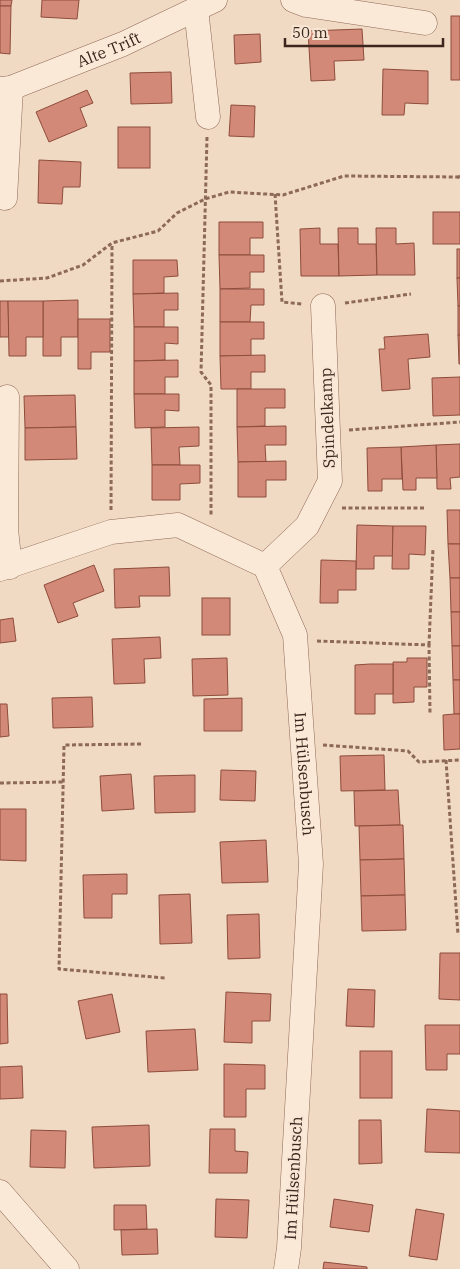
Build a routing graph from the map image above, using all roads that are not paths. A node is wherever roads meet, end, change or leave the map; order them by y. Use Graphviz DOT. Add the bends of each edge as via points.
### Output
graph roads {
  1 [pos="293,0"];
  2 [pos="205,5"];
  3 [pos="425,22"];
  4 [pos="6,88"];
  5 [pos="208,117"];
  6 [pos="5,198"];
  7 [pos="323,306"];
  8 [pos="7,397"];
  9 [pos="265,566"];
  10 [pos="5,568"];
  11 [pos="0,1192"];
  12 [pos="67,1269"];
  13 [pos="286,1269"];
  1 -- 3 [label="street" via="306,5"];
  2 -- 4 [label="street, Alte Trift" via="124,44"];
  2 -- 5 [label="street"];
  4 -- 6 [label="street"];
  7 -- 9 [label="street, Spindelkamp" via="330,481 307,526"];
  8 -- 10 [label="street"];
  9 -- 10 [label="street" via="178,525 110,532"];
  9 -- 13 [label="street, Im Hülsenbusch" via="295,635 311,864 290,1248"];
  11 -- 12 [label="street"];
}
